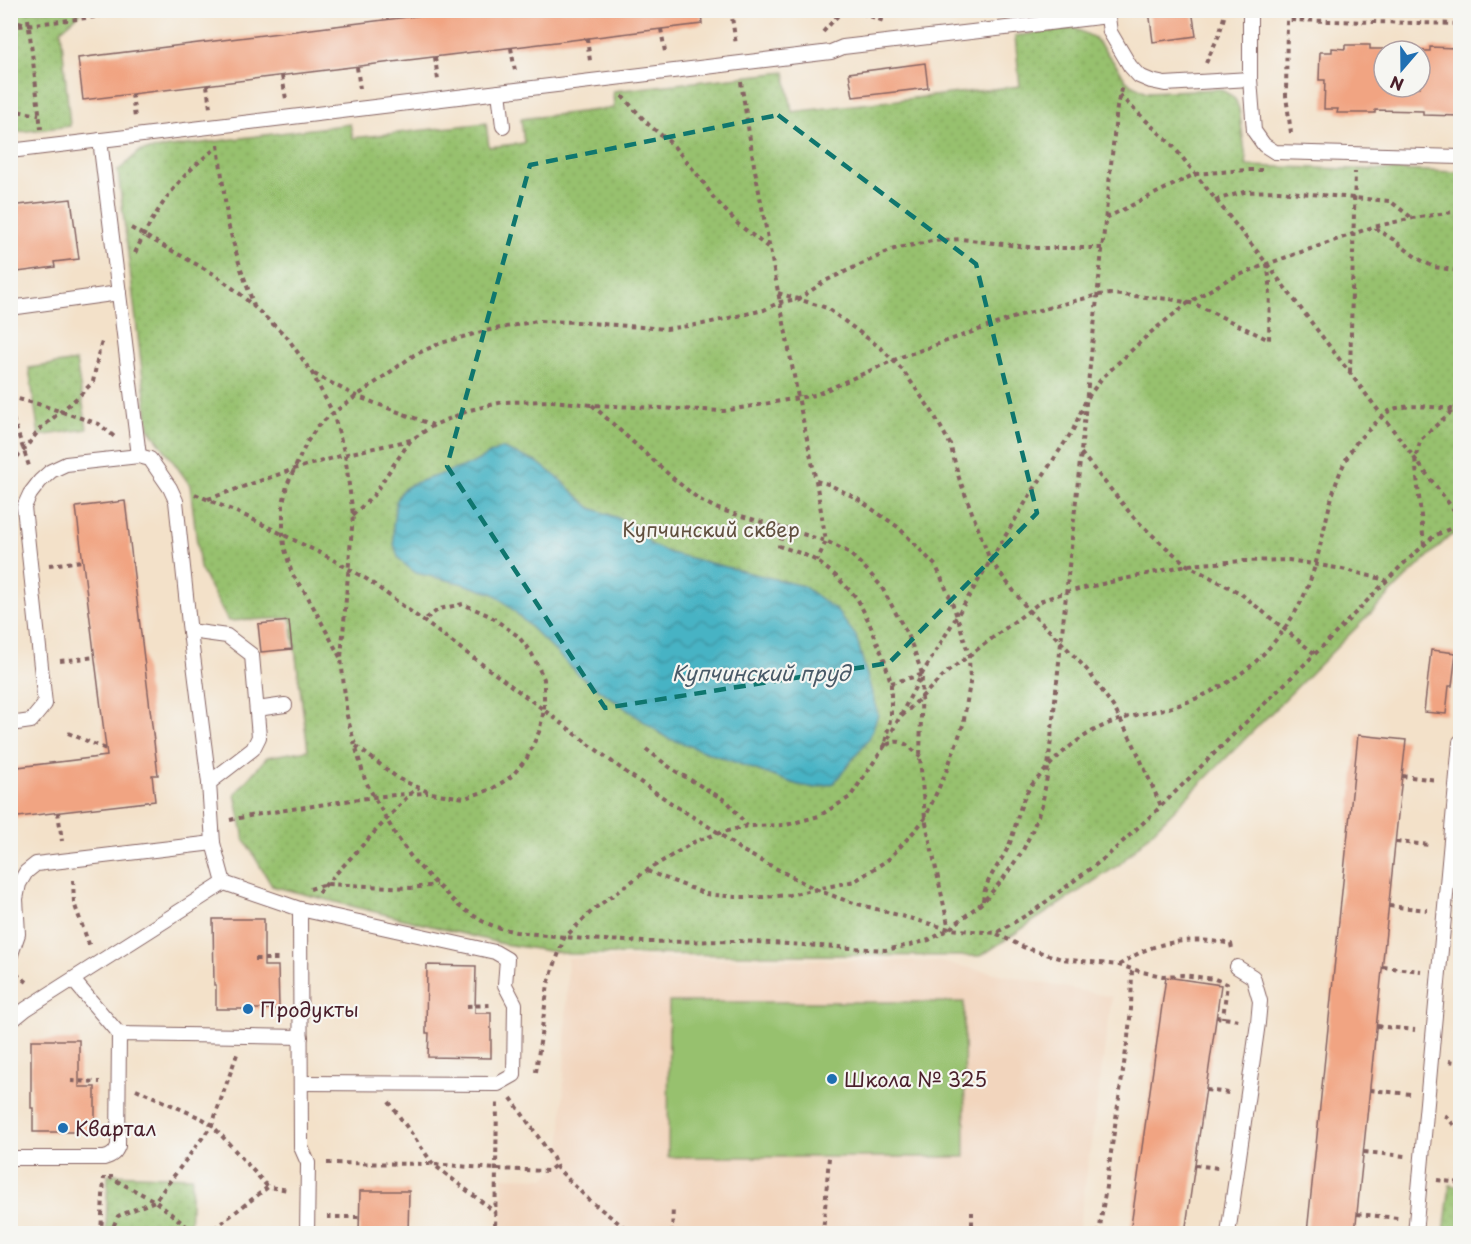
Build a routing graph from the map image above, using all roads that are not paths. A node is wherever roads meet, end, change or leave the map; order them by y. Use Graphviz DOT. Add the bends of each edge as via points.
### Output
graph roads {
  1 [pos="1253,10"];
  2 [pos="1108,13"];
  3 [pos="1250,79"];
  4 [pos="500,92"];
  5 [pos="504,126"];
  6 [pos="100,140"];
  7 [pos="10,151"];
  8 [pos="1461,158"];
  9 [pos="119,293"];
  10 [pos="10,308"];
  11 [pos="139,456"];
  12 [pos="190,631"];
  13 [pos="285,705"];
  14 [pos="256,708"];
  15 [pos="10,724"];
  16 [pos="1461,742"];
  17 [pos="209,783"];
  18 [pos="213,843"];
  19 [pos="224,883"];
  20 [pos="300,909"];
  21 [pos="10,957"];
  22 [pos="1238,967"];
  23 [pos="73,980"];
  24 [pos="10,1022"];
  25 [pos="119,1034"];
  26 [pos="301,1037"];
  27 [pos="301,1083"];
  28 [pos="10,1158"];
  29 [pos="1416,1227"];
  30 [pos="308,1233"];
  31 [pos="1228,1233"];
  1 -- 3 [label="lane"];
  2 -- 3 [label="lane" via="1110,32 1139,76 1165,84"];
  2 -- 4 [label="lane"];
  3 -- 8 [label="lane" via="1254,131 1275,152"];
  4 -- 5 [label="lane"];
  4 -- 6 [label="lane"];
  6 -- 7 [label="lane"];
  6 -- 9 [label="lane"];
  9 -- 10 [label="lane"];
  9 -- 11 [label="lane"];
  11 -- 12 [label="lane" via="150,459 176,501"];
  11 -- 15 [label="lane" via="66,464 51,471 30,494 24,507 45,704 31,721"];
  12 -- 14 [label="lane" via="227,636 252,656"];
  12 -- 17 [label="lane"];
  13 -- 14 [label="lane"];
  14 -- 17 [label="lane" via="259,737 253,749"];
  16 -- 29 [label="lane"];
  17 -- 18 [label="lane"];
  18 -- 19 [label="lane"];
  18 -- 21 [label="lane" via="66,854 36,864 19,884 18,934"];
  19 -- 20 [label="lane"];
  19 -- 23 [label="lane"];
  20 -- 26 [label="lane"];
  20 -- 27 [label="lane" via="495,952 507,959 505,985 515,1004 514,1075 498,1084"];
  22 -- 31 [label="lane" via="1253,977 1260,1001"];
  23 -- 24 [label="lane"];
  23 -- 25 [label="lane"];
  25 -- 26 [label="lane"];
  25 -- 28 [label="lane" via="116,1151 104,1158"];
  26 -- 27 [label="lane"];
  27 -- 30 [label="lane" via="300,1147 308,1163"];
}
